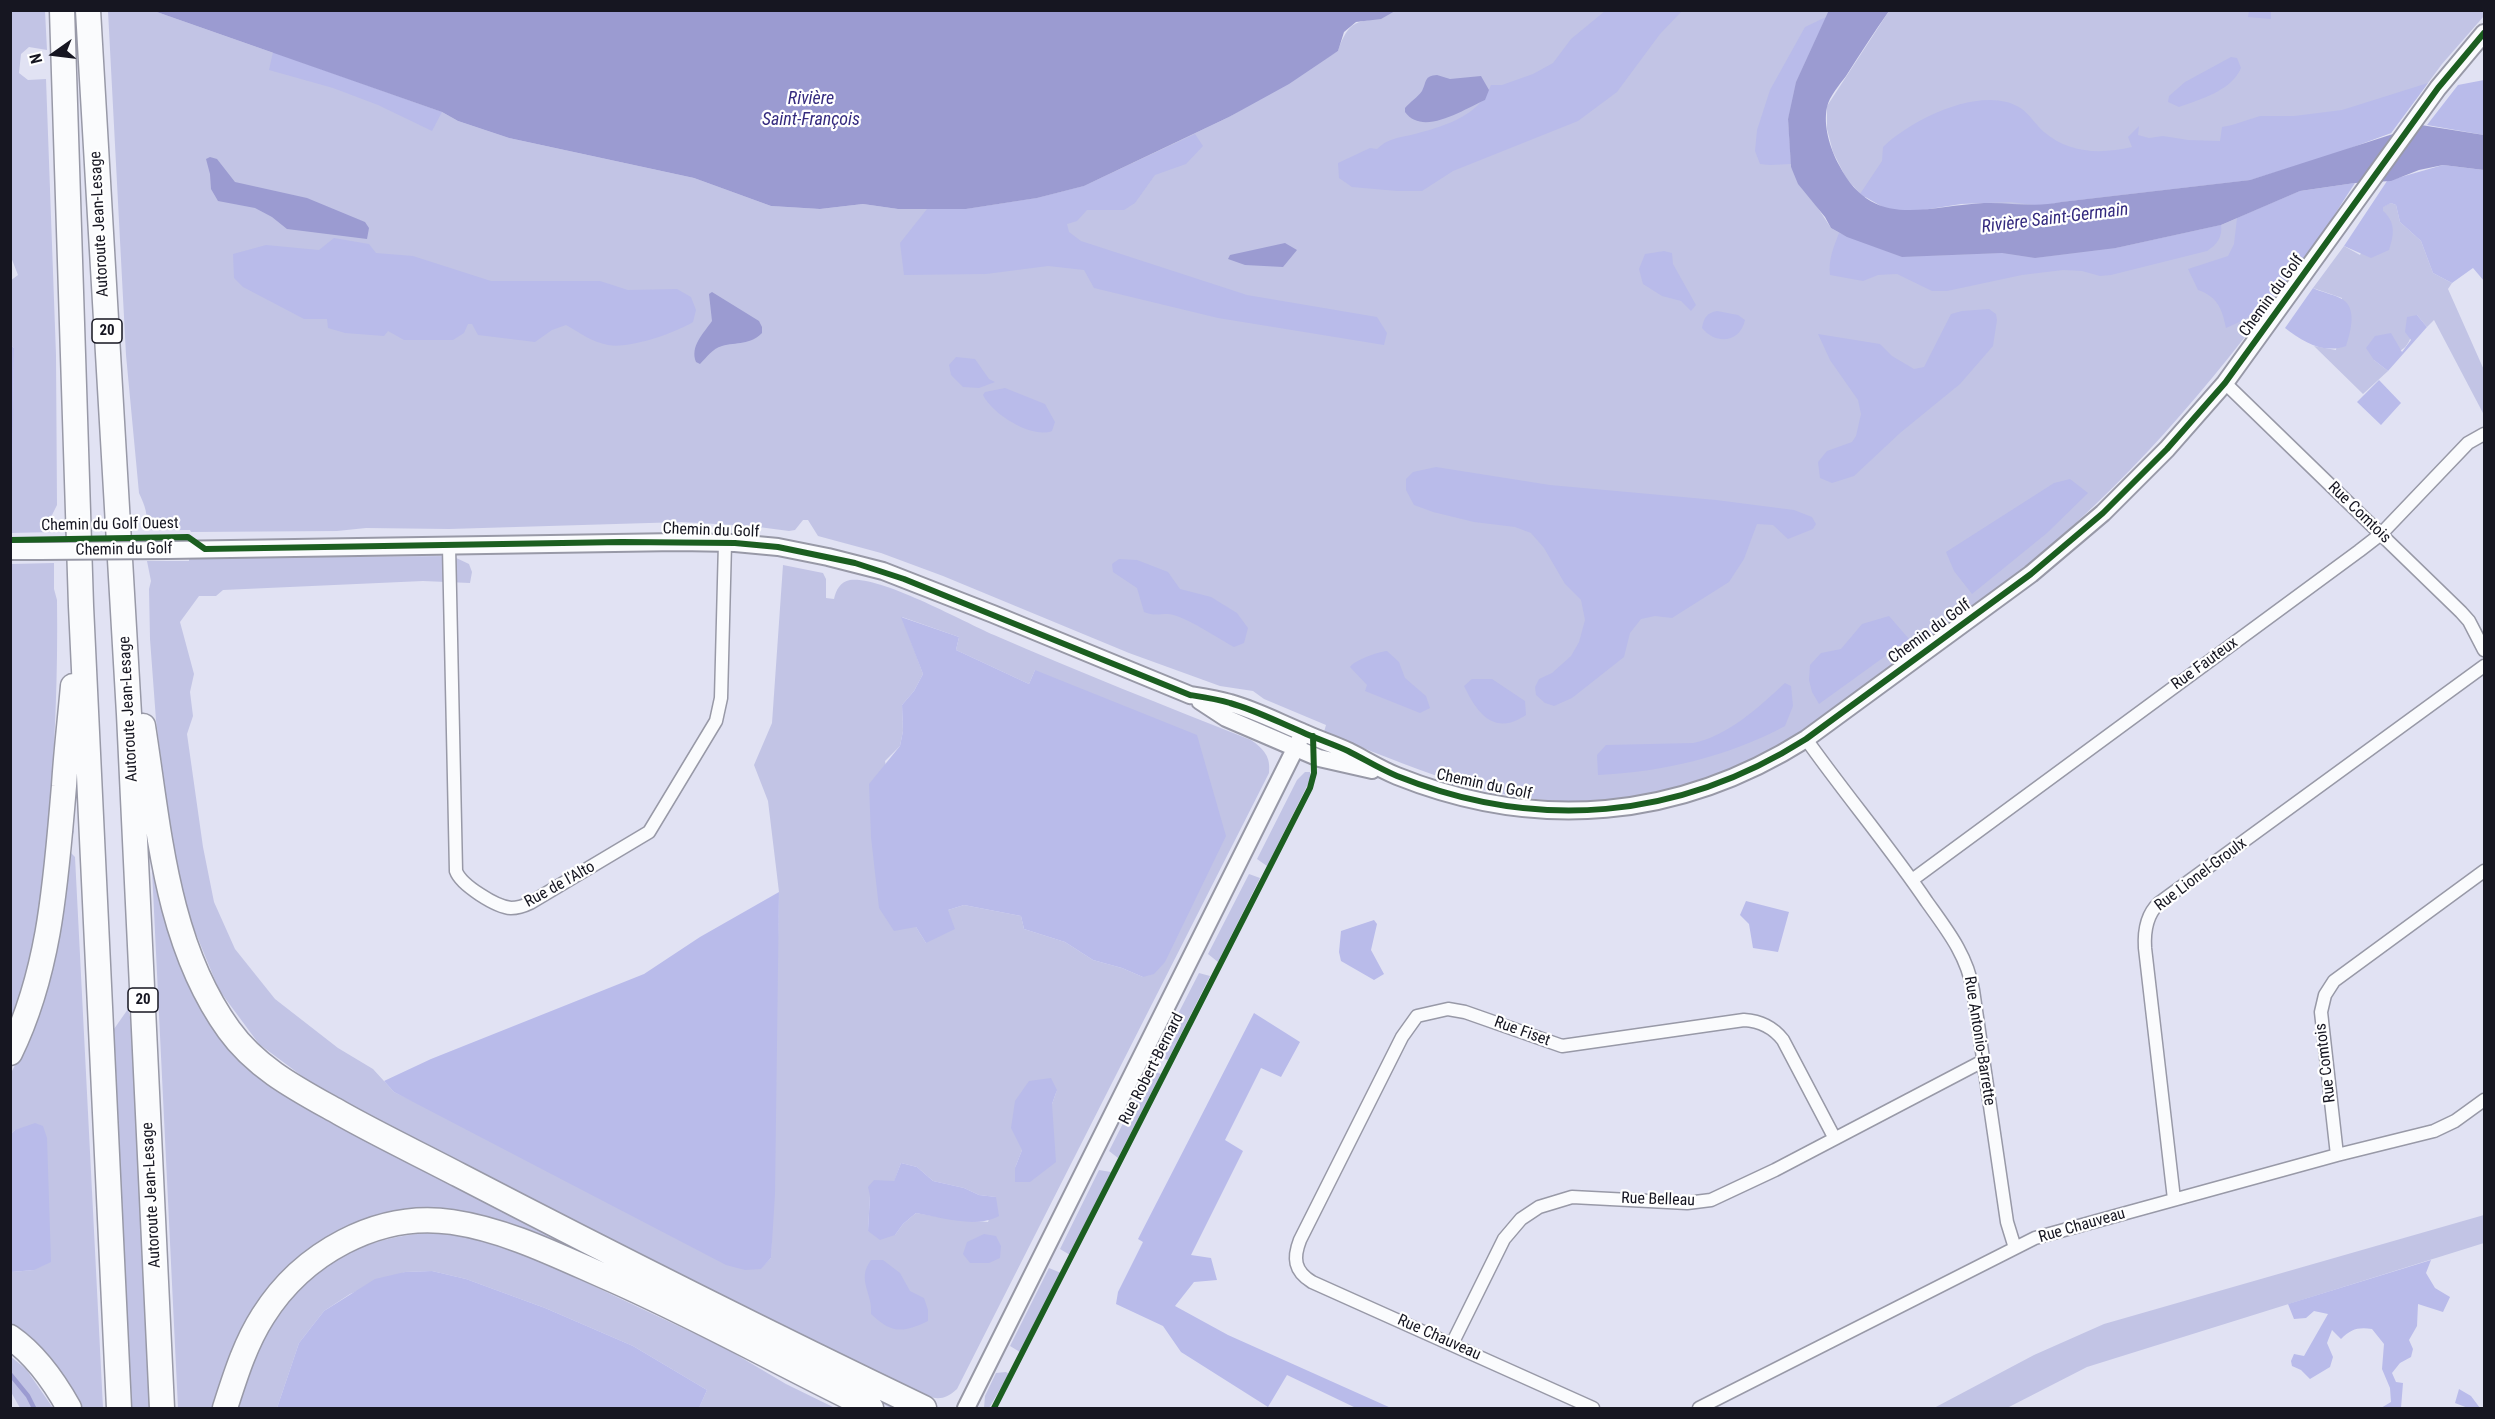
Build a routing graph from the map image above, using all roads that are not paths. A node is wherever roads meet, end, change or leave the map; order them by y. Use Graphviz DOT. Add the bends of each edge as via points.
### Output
graph roads {
  1 [pos="62,10"];
  2 [pos="88,10"];
  3 [pos="2484,33"];
  4 [pos="2225,383"];
  5 [pos="2484,434"];
  6 [pos="2381,534"];
  7 [pos="725,543"];
  8 [pos="449,546"];
  9 [pos="10,551"];
  10 [pos="39,551"];
  11 [pos="123,592"];
  12 [pos="81,606"];
  13 [pos="2484,650"];
  14 [pos="2484,666"];
  15 [pos="1806,739"];
  16 [pos="1299,740"];
  17 [pos="2484,870"];
  18 [pos="1912,880"];
  19 [pos="10,1053"];
  20 [pos="1983,1061"];
  21 [pos="2484,1100"];
  22 [pos="1834,1137"];
  23 [pos="2337,1155"];
  24 [pos="2174,1199"];
  25 [pos="2015,1248"];
  26 [pos="1295,1259"];
  27 [pos="10,1337"];
  28 [pos="1452,1344"];
  29 [pos="69,1408"];
  30 [pos="119,1408"];
  31 [pos="162,1408"];
  32 [pos="225,1408"];
  33 [pos="871,1408"];
  34 [pos="924,1408"];
  35 [pos="966,1408"];
  36 [pos="1593,1408"];
  37 [pos="1700,1408"];
  1 -- 12 [label="highway, Autoroute Jean-Lesage / 20"];
  2 -- 11 [label="highway, Autoroute Jean-Lesage / 20"];
  3 -- 4 [label="street, Chemin du Golf" via="2438,88"];
  4 -- 6 [label="street, Rue Comtois"];
  4 -- 15 [label="street, Chemin du Golf" via="2167,449 2073,539 2004,595"];
  5 -- 6 [label="street, Rue Fauteux" via="2462,449"];
  6 -- 13 [label="street, Rue Comtois" via="2465,616"];
  6 -- 18 [label="street, Rue Fauteux"];
  7 -- 8 [label="street, Chemin du Golf"];
  7 -- 8 [label="street, Rue de l'Alto" via="722,698 716,721 649,832 530,903 511,908 465,884 456,871"];
  7 -- 16 [label="street, Chemin du Golf" via="807,552 883,571 1190,695 1230,703"];
  8 -- 10 [label="street, Chemin du Golf, bridge"];
  9 -- 10 [label="street, Chemin du Golf Ouest"];
  11 -- 31 [label="highway, Autoroute Jean-Lesage / 20"];
  11 -- 34 [label="highway" via="160,836 179,922 208,996 249,1053 291,1085 390,1140"];
  12 -- 19 [label="highway" via="51,919 36,987"];
  12 -- 30 [label="highway, Autoroute Jean-Lesage / 20"];
  14 -- 24 [label="street, Rue Lionel-Groulx" via="2152,911 2145,948"];
  15 -- 16 [label="street, Chemin du Golf" via="1761,767 1675,798 1618,808 1559,811 1496,804 1442,792 1394,775 1347,750"];
  15 -- 18 [label="street, Rue Antonio-Barrette"];
  16 -- 35 [label="street, Rue Robert-Bernard"];
  17 -- 23 [label="street, Rue Comtois" via="2334,981 2325,995 2321,1012"];
  18 -- 20 [label="street, Rue Antonio-Barrette" via="1968,966"];
  20 -- 22 [label="street, Rue Belleau"];
  20 -- 25 [label="street, Rue Antonio-Barrette" via="2007,1222"];
  21 -- 23 [label="street, Rue Chauveau" via="2434,1131"];
  22 -- 26 [label="street, Rue Fiset" via="1783,1040 1762,1023 1744,1020 1562,1046 1459,1010 1432,1011 1417,1016 1402,1037 1300,1240"];
  22 -- 28 [label="street, Rue Belleau" via="1775,1170 1702,1202 1581,1196 1539,1207 1521,1219 1504,1239"];
  23 -- 24 [label="street, Rue Chauveau"];
  24 -- 25 [label="street, Rue Chauveau"];
  25 -- 37 [label="street, Rue Chauveau"];
  26 -- 28 [label="street, Rue Chauveau" via="1298,1270 1312,1282"];
  27 -- 29 [label="highway" via="34,1357"];
  28 -- 36 [label="street, Rue Chauveau"];
  32 -- 33 [label="highway" via="261,1318 299,1272 326,1252 369,1231 399,1223 432,1221 497,1232 594,1271"];
}
